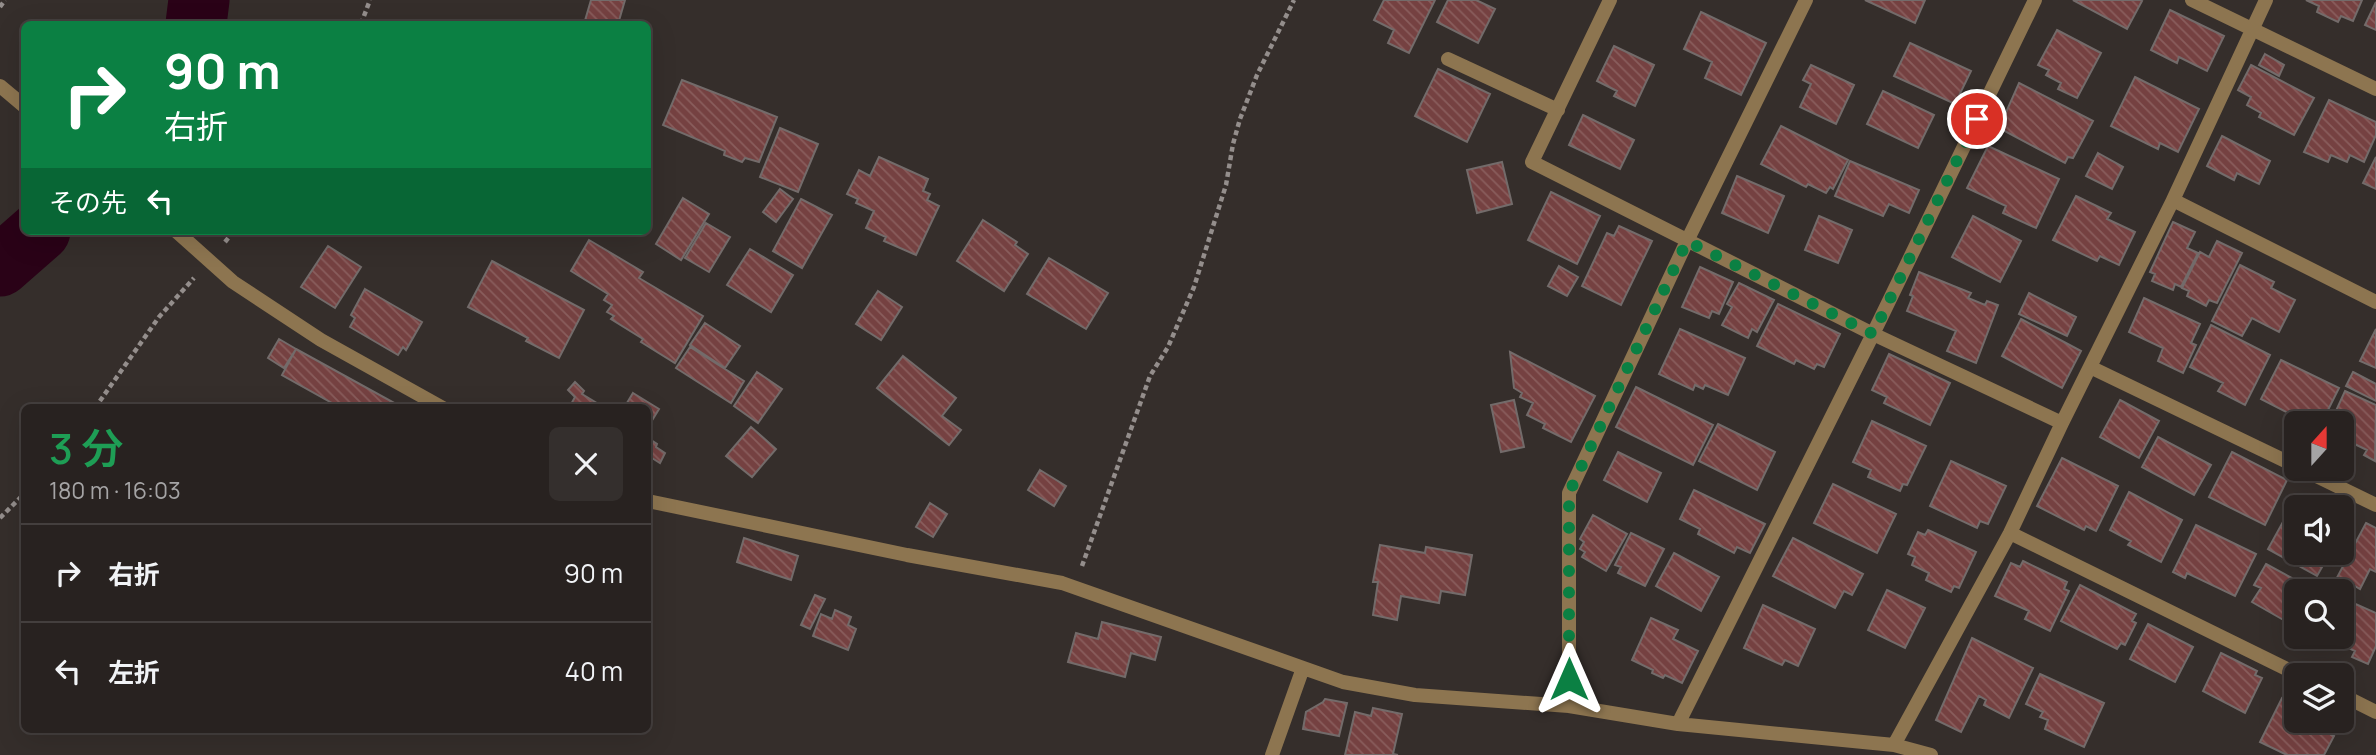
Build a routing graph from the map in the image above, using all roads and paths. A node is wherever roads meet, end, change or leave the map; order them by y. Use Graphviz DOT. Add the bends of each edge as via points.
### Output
graph roads {
  1 [pos="5,0"];
  2 [pos="370,0"];
  3 [pos="1294,0"];
  4 [pos="1610,0"];
  5 [pos="1806,0"];
  6 [pos="2035,0"];
  7 [pos="2192,0"];
  8 [pos="2266,0"];
  9 [pos="0,7"];
  10 [pos="361,21"];
  11 [pos="2253,29"];
  12 [pos="1448,59"];
  13 [pos="0,86"];
  14 [pos="2376,89"];
  15 [pos="21,104"];
  16 [pos="1558,110"];
  17 [pos="2174,200"];
  18 [pos="181,235"];
  19 [pos="231,235"];
  20 [pos="1687,241"];
  21 [pos="209,260"];
  22 [pos="2376,302"];
  23 [pos="1873,334"];
  24 [pos="2090,367"];
  25 [pos="97,404"];
  26 [pos="436,404"];
  27 [pos="2062,423"];
  28 [pos="2284,460"];
  29 [pos="2327,481"];
  30 [pos="21,497"];
  31 [pos="651,502"];
  32 [pos="2376,505"];
  33 [pos="0,518"];
  34 [pos="2010,533"];
  35 [pos="1074,587"];
  36 [pos="1303,668"];
  37 [pos="2284,668"];
  38 [pos="2354,701"];
  39 [pos="1569,706"];
  40 [pos="2376,712"];
  41 [pos="1678,724"];
  42 [pos="1895,746"];
  43 [pos="1272,755"];
  44 [pos="1931,755"];
  1 -- 9 [label="path"];
  2 -- 10 [label="path"];
  3 -- 35 [label="path" via="1240,119 1226,185 1194,287 1150,376"];
  4 -- 16 [label="street"];
  5 -- 20 [label="street"];
  6 -- 23 [label="street"];
  7 -- 11 [label="street"];
  8 -- 11 [label="street"];
  11 -- 14 [label="street"];
  11 -- 17 [label="street"];
  12 -- 16 [label="street"];
  13 -- 15 [label="street"];
  16 -- 20 [label="street" via="1532,162"];
  17 -- 22 [label="street"];
  17 -- 24 [label="street"];
  18 -- 21 [label="street"];
  19 -- 21 [label="path"];
  20 -- 23 [label="street"];
  20 -- 39 [label="street" via="1569,493"];
  21 -- 25 [label="path" via="159,317"];
  21 -- 26 [label="street" via="233,282 321,340"];
  23 -- 27 [label="street"];
  23 -- 41 [label="street"];
  24 -- 27 [label="street"];
  24 -- 28 [label="street"];
  27 -- 34 [label="street"];
  29 -- 32 [label="street"];
  30 -- 33 [label="path"];
  31 -- 35 [label="street"];
  34 -- 37 [label="street"];
  34 -- 42 [label="street"];
  35 -- 36 [label="street"];
  36 -- 39 [label="street" via="1343,682 1415,695"];
  36 -- 43 [label="street"];
  38 -- 40 [label="street"];
  39 -- 41 [label="street"];
  41 -- 42 [label="street"];
  42 -- 44 [label="street"];
}
